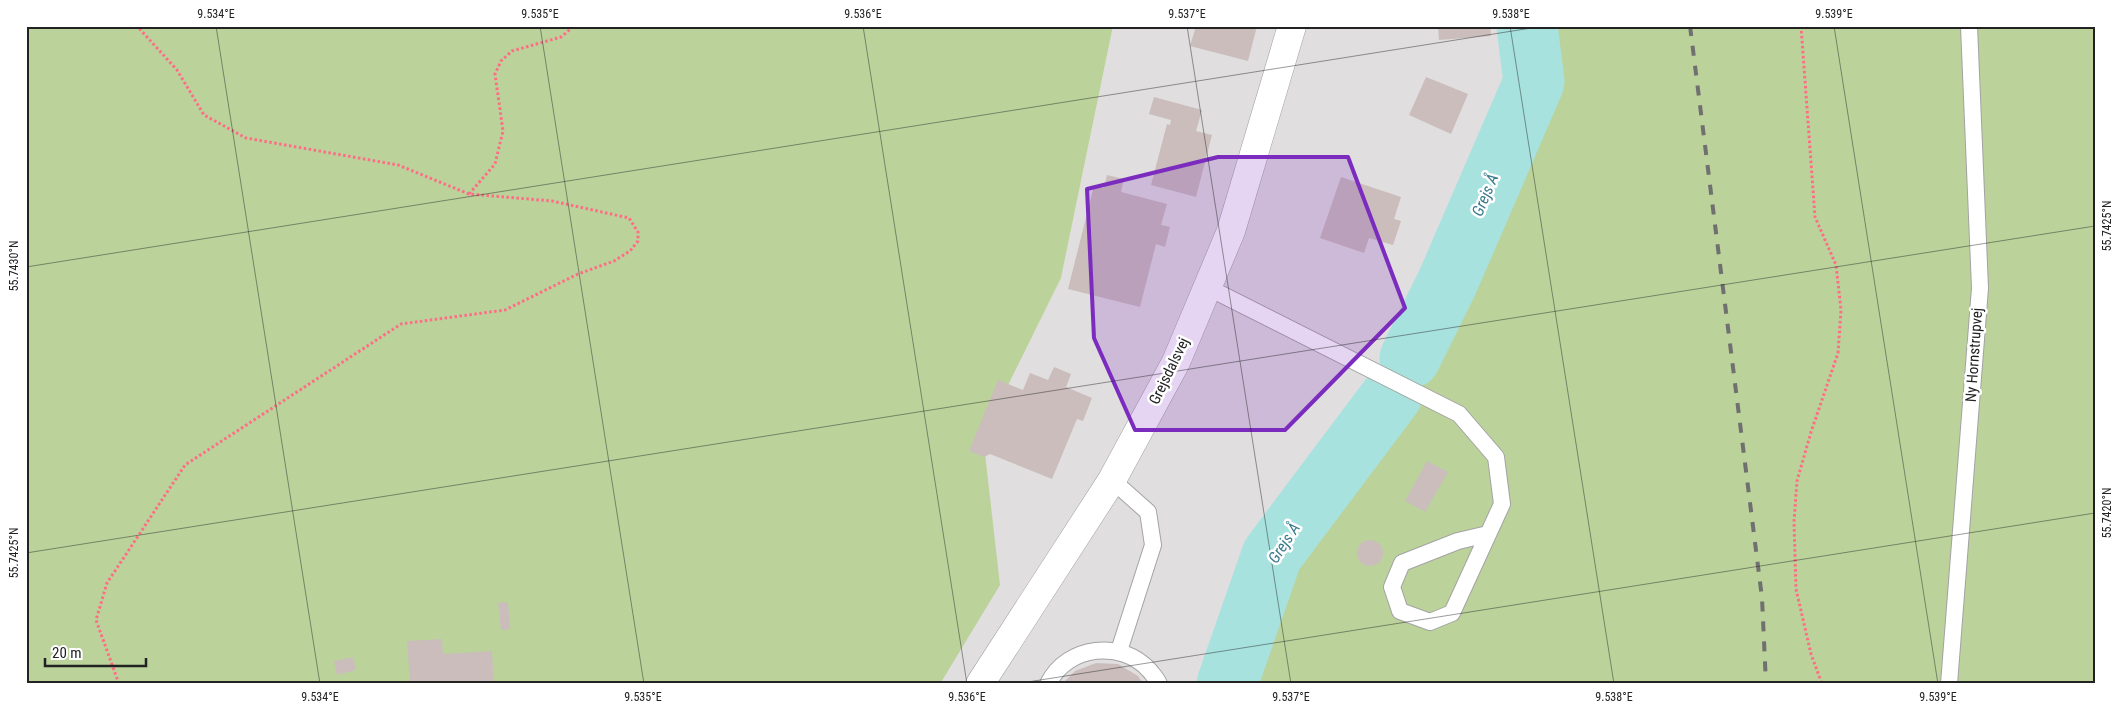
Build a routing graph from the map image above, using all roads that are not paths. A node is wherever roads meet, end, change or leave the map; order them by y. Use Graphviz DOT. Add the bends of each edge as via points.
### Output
graph roads {
  1 [pos="1292,26"];
  2 [pos="1968,26"];
  3 [pos="1207,287"];
  4 [pos="1112,480"];
  5 [pos="1488,534"];
  6 [pos="1119,651"];
  7 [pos="980,684"];
  8 [pos="1048,684"];
  9 [pos="1159,684"];
  10 [pos="1949,684"];
  1 -- 3 [label="street, Grejsdalsvej" via="1231,231"];
  2 -- 10 [label="lane, Ny Hornstrupvej" via="1980,288"];
  3 -- 4 [label="street, Grejsdalsvej" via="1176,362"];
  3 -- 5 [label="lane" via="1459,414 1496,457 1502,504"];
  4 -- 6 [label="lane" via="1148,512 1154,545"];
  4 -- 7 [label="street, Grejsdalsvej"];
  5 -- 5 [label="lane" via="1452,613 1430,622 1400,611 1392,587 1402,563 1458,541"];
  6 -- 8 [label="lane" via="1095,650 1071,658 1053,674"];
  6 -- 9 [label="lane" via="1141,661"];
}
